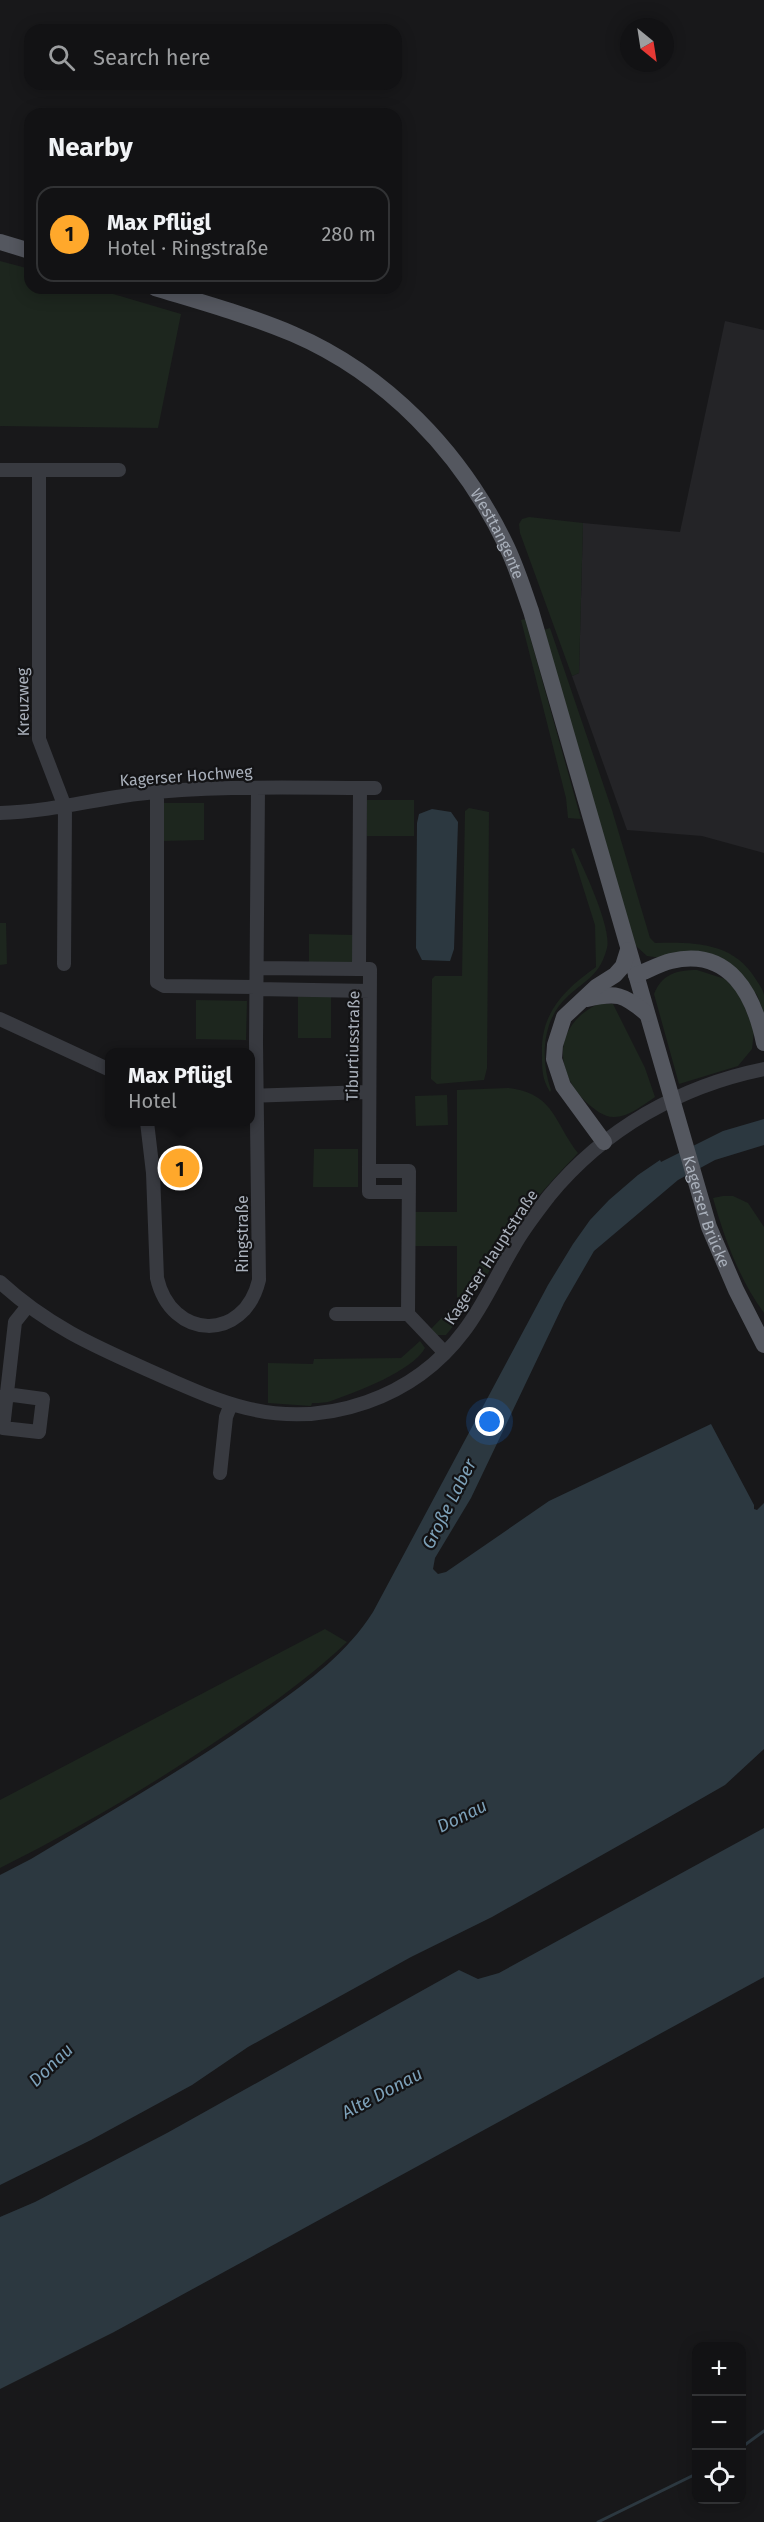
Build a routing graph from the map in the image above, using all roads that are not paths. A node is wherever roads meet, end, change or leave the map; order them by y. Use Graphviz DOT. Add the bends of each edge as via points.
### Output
graph roads {
  1 [pos="0,242"];
  2 [pos="24,249"];
  3 [pos="174,294"];
  4 [pos="0,470"];
  5 [pos="119,470"];
  6 [pos="39,471"];
  7 [pos="258,788"];
  8 [pos="360,788"];
  9 [pos="375,788"];
  10 [pos="157,792"];
  11 [pos="65,807"];
  12 [pos="0,813"];
  13 [pos="628,950"];
  14 [pos="64,964"];
  15 [pos="258,968"];
  16 [pos="359,969"];
  17 [pos="636,975"];
  18 [pos="256,988"];
  19 [pos="370,991"];
  20 [pos="586,999"];
  21 [pos="647,1014"];
  22 [pos="0,1019"];
  23 [pos="764,1043"];
  24 [pos="255,1048"];
  25 [pos="105,1068"];
  26 [pos="764,1069"];
  27 [pos="368,1092"];
  28 [pos="255,1096"];
  29 [pos="147,1126"];
  30 [pos="255,1126"];
  31 [pos="604,1142"];
  32 [pos="369,1171"];
  33 [pos="409,1192"];
  34 [pos="0,1282"];
  35 [pos="27,1307"];
  36 [pos="336,1314"];
  37 [pos="408,1314"];
  38 [pos="764,1345"];
  39 [pos="445,1353"];
  40 [pos="6,1394"];
  41 [pos="231,1404"];
  42 [pos="220,1473"];
  1 -- 2 [label="main road"];
  3 -- 13 [label="main road, Westtangente" via="262,321 360,371 419,420 473,486 517,570 535,622"];
  4 -- 6 [label="street"];
  5 -- 6 [label="street"];
  6 -- 11 [label="street, Kreuzweg" via="39,739"];
  7 -- 8 [label="street, Kagerser Hochweg"];
  7 -- 10 [label="street, Kagerser Hochweg"];
  7 -- 15 [label="street, Ringstraße"];
  8 -- 9 [label="street, Kagerser Hochweg"];
  8 -- 16 [label="street, Tiburtiusstraße"];
  10 -- 11 [label="street, Kagerser Hochweg"];
  10 -- 18 [label="street" via="157,982 164,986"];
  11 -- 12 [label="street, Kagerser Hochweg"];
  11 -- 14 [label="street, Kreuzweg"];
  13 -- 17 [label="main road, Westtangente"];
  13 -- 20 [label="main road" via="623,966"];
  15 -- 16 [label="street"];
  15 -- 18 [label="street, Ringstraße"];
  16 -- 19 [label="street, Tiburtiusstraße" via="370,969"];
  17 -- 21 [label="main road, Westtangente"];
  17 -- 23 [label="main road" via="686,959 716,965 739,979 748,993"];
  18 -- 19 [label="street"];
  18 -- 24 [label="street, Ringstraße"];
  19 -- 27 [label="street, Tiburtiusstraße"];
  20 -- 21 [label="main road" via="621,995"];
  20 -- 31 [label="main road" via="564,1017 554,1059 563,1086"];
  21 -- 38 [label="main road, Kagerser Brücke" via="716,1247"];
  22 -- 25 [label="street"];
  26 -- 31 [label="street, Kagerser Hauptstraße" via="682,1094 639,1116"];
  27 -- 28 [label="street"];
  27 -- 32 [label="street, Tiburtiusstraße"];
  29 -- 30 [label="street, Ringstraße" via="161,1294 190,1323 217,1326 240,1316 259,1280"];
  31 -- 39 [label="street, Kagerser Hauptstraße" via="569,1174 533,1217 478,1311"];
  32 -- 33 [label="street" via="409,1171"];
  32 -- 33 [label="street, Tiburtiusstraße" via="369,1192"];
  33 -- 37 [label="street"];
  34 -- 35 [label="street, Kagerser Hauptstraße"];
  35 -- 40 [label="street" via="15,1322"];
  35 -- 41 [label="street, Kagerser Hauptstraße" via="84,1341"];
  36 -- 37 [label="street"];
  37 -- 39 [label="street"];
  39 -- 41 [label="street, Kagerser Hauptstraße" via="406,1385 347,1408 290,1414"];
  41 -- 42 [label="street"];
}
